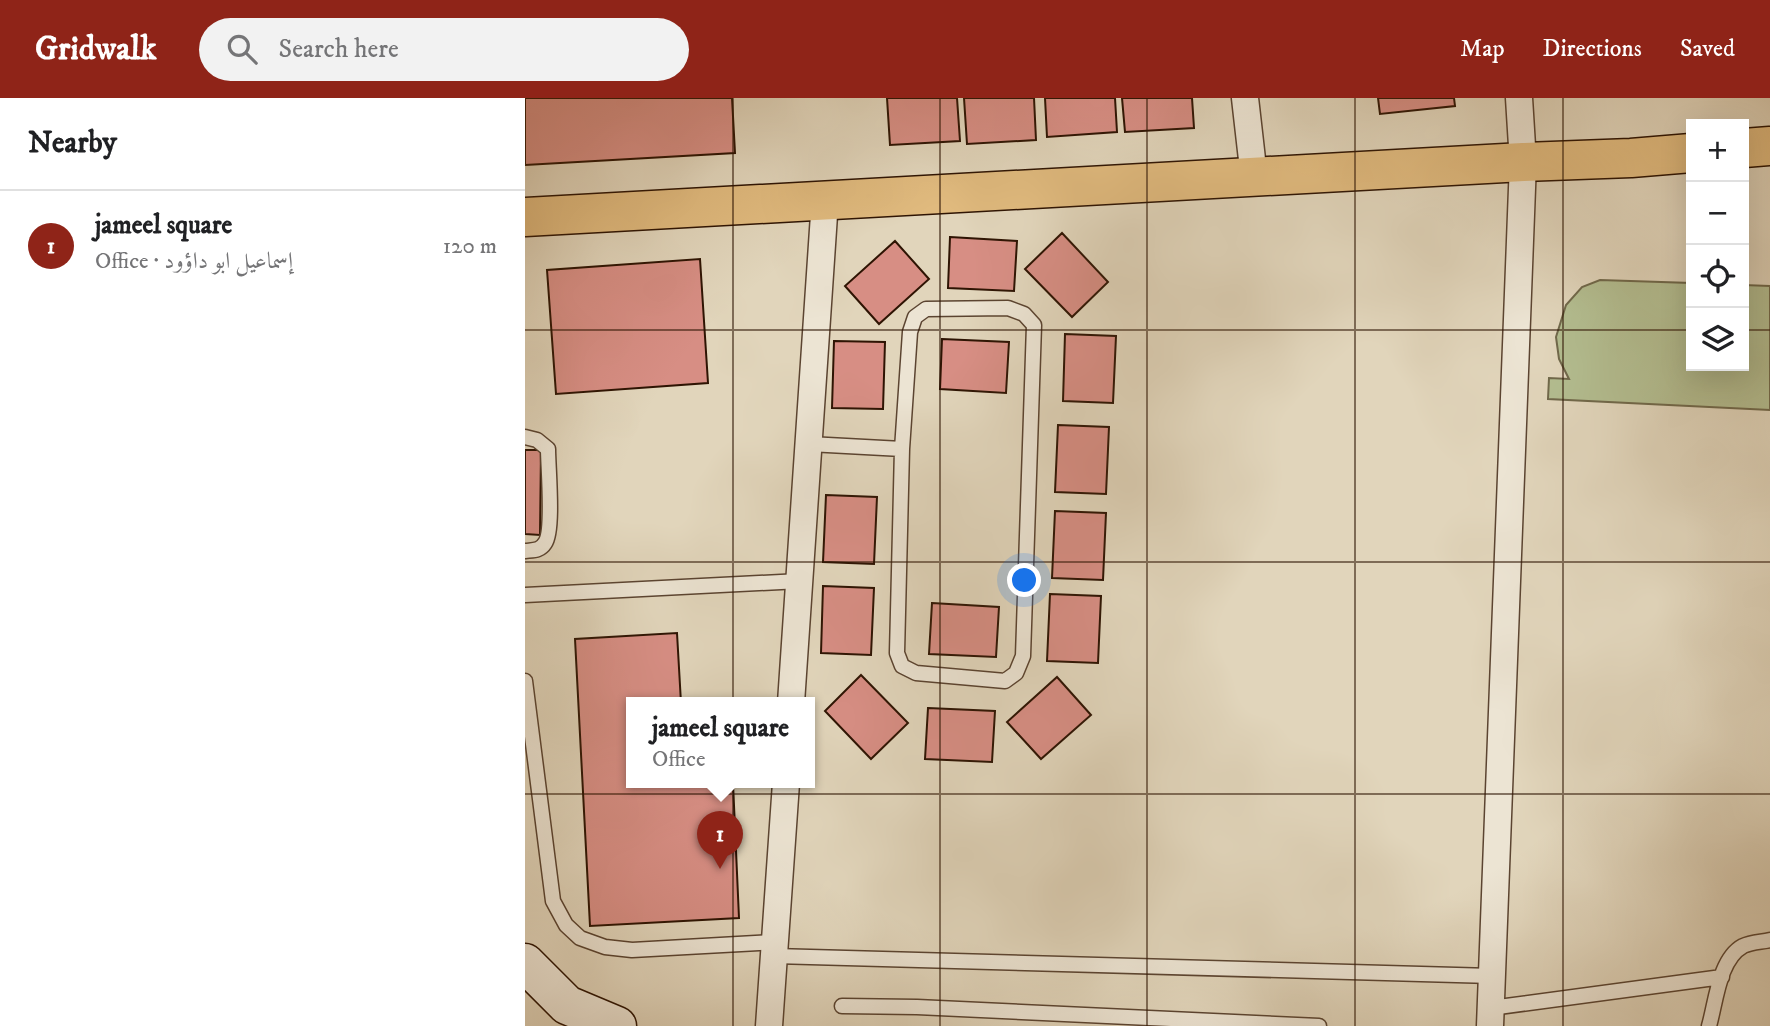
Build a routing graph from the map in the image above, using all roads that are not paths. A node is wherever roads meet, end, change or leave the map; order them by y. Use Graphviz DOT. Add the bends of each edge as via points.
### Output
graph roads {
  1 [pos="1245,98"];
  2 [pos="1519,98"];
  3 [pos="1770,146"];
  4 [pos="1749,148"];
  5 [pos="1686,153"];
  6 [pos="1523,162"];
  7 [pos="1254,177"];
  8 [pos="825,200"];
  9 [pos="525,217"];
  10 [pos="525,437"];
  11 [pos="809,444"];
  12 [pos="902,449"];
  13 [pos="525,551"];
  14 [pos="800,581"];
  15 [pos="525,595"];
  16 [pos="525,681"];
  17 [pos="791,697"];
  18 [pos="786,788"];
  19 [pos="1770,940"];
  20 [pos="775,949"];
  21 [pos="525,963"];
  22 [pos="1492,976"];
  23 [pos="1722,978"];
  24 [pos="842,1006"];
  25 [pos="1491,1017"];
  26 [pos="617,1026"];
  27 [pos="769,1026"];
  28 [pos="1319,1026"];
  29 [pos="1709,1026"];
  1 -- 7 [label="street"];
  2 -- 6 [label="street"];
  3 -- 4 [label="main road"];
  5 -- 6 [label="main road"];
  6 -- 7 [label="main road"];
  6 -- 22 [label="street"];
  7 -- 8 [label="main road"];
  8 -- 9 [label="main road"];
  8 -- 11 [label="street"];
  10 -- 13 [label="lane" via="548,449 549,526 546,542 538,550"];
  11 -- 12 [label="lane"];
  11 -- 14 [label="street"];
  12 -- 12 [label="lane" via="910,332 915,317 926,309 1008,308 1024,314 1034,325 1034,341 1023,656 1016,673 1005,681 916,673 902,666 897,653"];
  14 -- 15 [label="lane"];
  14 -- 17 [label="street"];
  16 -- 20 [label="lane" via="553,901 566,925 580,939 604,947"];
  18 -- 20 [label="street"];
  19 -- 23 [label="lane" via="1736,951"];
  20 -- 22 [label="lane"];
  20 -- 27 [label="street"];
  21 -- 26 [label="main road" via="567,1005"];
  22 -- 25 [label="street"];
  23 -- 25 [label="lane"];
  23 -- 29 [label="lane"];
  24 -- 28 [label="lane"];
}
